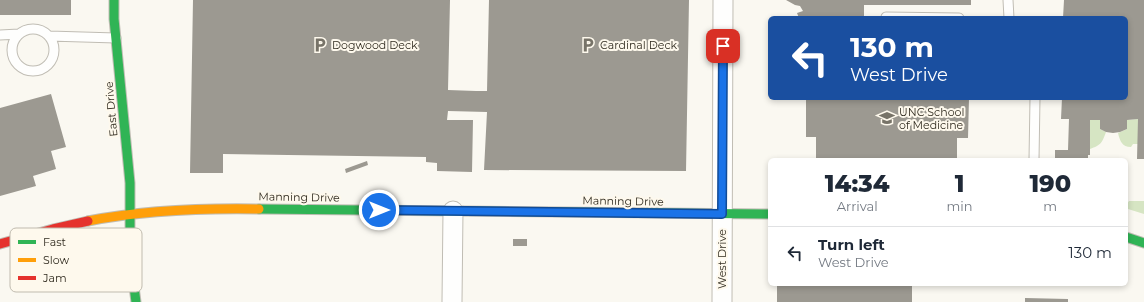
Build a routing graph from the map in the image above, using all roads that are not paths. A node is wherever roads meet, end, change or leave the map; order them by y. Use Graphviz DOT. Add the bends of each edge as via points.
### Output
graph roads {
  1 [pos="114,0"];
  2 [pos="723,0"];
  3 [pos="1008,0"];
  4 [pos="1009,16"];
  5 [pos="19,34"];
  6 [pos="0,35"];
  7 [pos="48,36"];
  8 [pos="116,38"];
  9 [pos="1035,100"];
  10 [pos="1034,158"];
  11 [pos="453,211"];
  12 [pos="722,214"];
  13 [pos="768,214"];
  14 [pos="130,215"];
  15 [pos="60,228"];
  16 [pos="130,228"];
  17 [pos="1128,238"];
  18 [pos="10,241"];
  19 [pos="1144,243"];
  20 [pos="0,244"];
  21 [pos="134,292"];
  22 [pos="136,302"];
  23 [pos="452,302"];
  24 [pos="722,302"];
  1 -- 8 [label="street, East Drive"];
  2 -- 12 [label="street, West Drive"];
  3 -- 4 [label="lane"];
  5 -- 6 [label="lane"];
  5 -- 7 [label="lane" via="34,29"];
  5 -- 7 [label="lane" via="12,48 14,60 20,67 35,71 44,68 53,54 54,48"];
  7 -- 8 [label="lane"];
  8 -- 14 [label="street, East Drive" via="130,183"];
  9 -- 10 [label="lane"];
  11 -- 12 [label="street, Manning Drive"];
  11 -- 14 [label="street, Manning Drive" via="208,208"];
  11 -- 23 [label="street"];
  12 -- 13 [label="street, Manning Drive"];
  12 -- 24 [label="street, West Drive"];
  14 -- 15 [label="street, Manning Drive"];
  14 -- 16 [label="street, East Drive"];
  17 -- 19 [label="street"];
  18 -- 20 [label="street, Manning Drive"];
  21 -- 22 [label="street, East Drive"];
}
